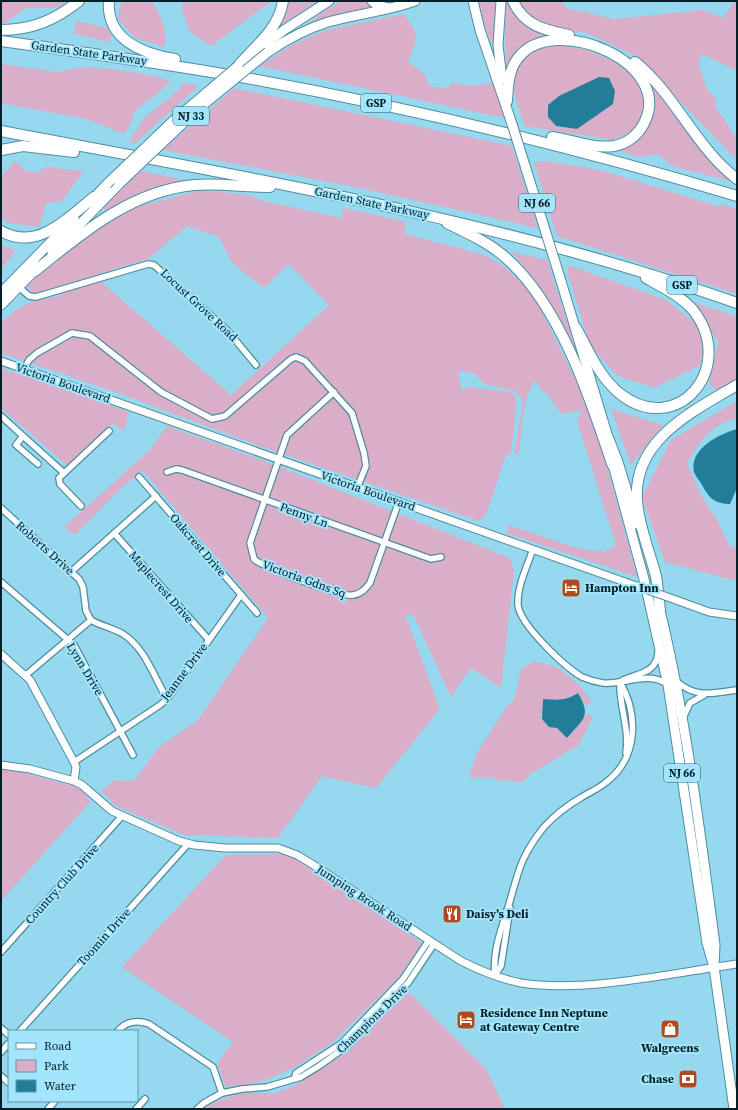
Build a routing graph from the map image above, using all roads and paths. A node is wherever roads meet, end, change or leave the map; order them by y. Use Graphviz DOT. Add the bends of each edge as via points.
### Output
graph roads {
  1 [pos="79,1"];
  2 [pos="109,1"];
  3 [pos="283,1"];
  4 [pos="329,1"];
  5 [pos="372,1"];
  6 [pos="415,1"];
  7 [pos="473,1"];
  8 [pos="501,1"];
  9 [pos="513,1"];
  10 [pos="392,8"];
  11 [pos="1,30"];
  12 [pos="1,41"];
  13 [pos="255,49"];
  14 [pos="238,66"];
  15 [pos="241,77"];
  16 [pos="505,102"];
  17 [pos="511,129"];
  18 [pos="1,131"];
  19 [pos="1,150"];
  20 [pos="125,155"];
  21 [pos="737,179"];
  22 [pos="292,186"];
  23 [pos="737,196"];
  24 [pos="94,198"];
  25 [pos="429,215"];
  26 [pos="1,231"];
  27 [pos="626,268"];
  28 [pos="35,271"];
  29 [pos="19,287"];
  30 [pos="1,293"];
  31 [pos="737,303"];
  32 [pos="1,305"];
  33 [pos="576,328"];
  34 [pos="1,361"];
  35 [pos="256,365"];
  36 [pos="24,369"];
  37 [pos="737,385"];
  38 [pos="334,392"];
  39 [pos="1,416"];
  40 [pos="109,431"];
  41 [pos="607,434"];
  42 [pos="23,436"];
  43 [pos="279,459"];
  44 [pos="38,464"];
  45 [pos="612,464"];
  46 [pos="64,472"];
  47 [pos="167,472"];
  48 [pos="139,476"];
  49 [pos="357,488"];
  50 [pos="156,496"];
  51 [pos="265,501"];
  52 [pos="399,502"];
  53 [pos="81,506"];
  54 [pos="1,508"];
  55 [pos="114,533"];
  56 [pos="384,543"];
  57 [pos="533,549"];
  58 [pos="441,557"];
  59 [pos="72,571"];
  60 [pos="1,582"];
  61 [pos="240,595"];
  62 [pos="660,612"];
  63 [pos="257,613"];
  64 [pos="737,616"];
  65 [pos="91,620"];
  66 [pos="68,640"];
  67 [pos="209,640"];
  68 [pos="658,640"];
  69 [pos="1,654"];
  70 [pos="26,675"];
  71 [pos="620,682"];
  72 [pos="672,683"];
  73 [pos="737,690"];
  74 [pos="705,694"];
  75 [pos="167,698"];
  76 [pos="683,718"];
  77 [pos="120,731"];
  78 [pos="133,755"];
  79 [pos="74,762"];
  80 [pos="1,766"];
  81 [pos="74,781"];
  82 [pos="122,816"];
  83 [pos="188,844"];
  84 [pos="432,942"];
  85 [pos="1,952"];
  86 [pos="737,964"];
  87 [pos="714,967"];
  88 [pos="495,975"];
  89 [pos="405,976"];
  90 [pos="411,980"];
  91 [pos="21,1030"];
  92 [pos="119,1030"];
  93 [pos="8,1044"];
  94 [pos="1,1052"];
  95 [pos="295,1077"];
  96 [pos="222,1093"];
  97 [pos="145,1099"];
  98 [pos="136,1109"];
  99 [pos="197,1109"];
  100 [pos="734,1109"];
  1 -- 11 [label="highway" via="61,15 42,24 24,29"];
  2 -- 15 [label="highway" via="115,27 133,46 157,55"];
  3 -- 13 [label="highway" via="274,24"];
  4 -- 13 [label="highway"];
  5 -- 10 [label="highway" via="377,5"];
  6 -- 10 [label="highway, NJ 33"];
  7 -- 16 [label="highway, NJ 66"];
  8 -- 16 [label="highway, NJ 66" via="499,55"];
  9 -- 21 [label="highway" via="524,18 539,28 598,42 636,63 656,83 709,153"];
  10 -- 28 [label="highway, NJ 33, bridge" via="316,27 268,52 198,109 119,184"];
  12 -- 15 [label="highway, Garden State Parkway / GSP"];
  13 -- 14 [label="highway"];
  14 -- 24 [label="highway, NJ 33, bridge" via="172,122"];
  15 -- 17 [label="highway, Garden State Parkway / GSP"];
  16 -- 17 [label="highway, NJ 66"];
  16 -- 17 [label="highway" via="510,73 518,57 537,43 557,39 590,45 624,62 641,77 649,100 647,116 640,129 630,140 619,145 597,146"];
  17 -- 23 [label="highway, Garden State Parkway / GSP"];
  17 -- 33 [label="highway, NJ 66, bridge"];
  18 -- 20 [label="highway, Garden State Parkway / GSP"];
  19 -- 20 [label="highway" via="12,146 29,146"];
  20 -- 22 [label="highway, Garden State Parkway / GSP"];
  22 -- 25 [label="highway, Garden State Parkway / GSP"];
  22 -- 28 [label="highway" via="194,185 161,193 123,208 92,225"];
  24 -- 26 [label="highway" via="56,228 40,236 17,237"];
  24 -- 30 [label="highway, NJ 33"];
  25 -- 27 [label="highway, Garden State Parkway / GSP" via="519,237"];
  25 -- 45 [label="highway" via="497,251 526,280 552,319 574,360"];
  27 -- 31 [label="highway, Garden State Parkway / GSP"];
  27 -- 33 [label="highway" via="679,297 694,310 708,340 710,360 705,379 698,389 688,398 672,405 654,407 633,402 602,375"];
  28 -- 29 [label="highway, NJ 33"];
  29 -- 32 [label="highway, NJ 33"];
  29 -- 35 [label="street, Locust Grove Road" via="29,296 36,297 148,264 154,265 227,330"];
  33 -- 41 [label="highway, NJ 66"];
  34 -- 36 [label="street, Victoria Boulevard"];
  36 -- 38 [label="street" via="37,353 72,333 90,336 99,341 161,392 212,419 225,416 291,358 296,357 305,361"];
  36 -- 43 [label="street, Victoria Boulevard"];
  37 -- 62 [label="highway" via="669,428 650,451 640,472 637,505 656,578"];
  38 -- 43 [label="street, Victoria Gdns Sq" via="287,435"];
  38 -- 49 [label="street" via="352,413 364,453 366,466"];
  39 -- 42 [label="street"];
  40 -- 46 [label="street"];
  41 -- 45 [label="highway, NJ 66"];
  41 -- 62 [label="highway, NJ 66" via="640,535"];
  42 -- 44 [label="street" via="16,445"];
  42 -- 46 [label="street"];
  43 -- 49 [label="street, Victoria Boulevard"];
  43 -- 51 [label="street, Victoria Gdns Sq"];
  45 -- 68 [label="highway, NJ 66"];
  46 -- 53 [label="street" via="58,482"];
  47 -- 51 [label="street, Penny Ln" via="182,470"];
  48 -- 50 [label="street, Oakcrest Drive"];
  49 -- 52 [label="street, Victoria Boulevard"];
  50 -- 55 [label="street"];
  50 -- 61 [label="street, Oakcrest Drive"];
  51 -- 56 [label="street, Penny Ln"];
  51 -- 56 [label="street, Victoria Gdns Sq" via="250,543 254,559 265,567 321,587 352,596 364,591 370,583"];
  52 -- 56 [label="street, Victoria Gdns Sq"];
  52 -- 57 [label="street, Victoria Boulevard"];
  54 -- 59 [label="street, Roberts Drive"];
  55 -- 59 [label="street"];
  55 -- 67 [label="street, Maplecrest Drive"];
  56 -- 58 [label="street, Penny Ln" via="431,559"];
  57 -- 64 [label="street, Victoria Boulevard, bridge" via="709,612"];
  57 -- 71 [label="street" via="518,597 519,612 527,627 581,676 600,682"];
  59 -- 65 [label="street, Roberts Drive" via="83,587 86,611"];
  60 -- 66 [label="street, Lynn Drive"];
  61 -- 63 [label="street, Oakcrest Drive"];
  61 -- 67 [label="street, Jeanne Drive"];
  62 -- 72 [label="highway, NJ 66"];
  65 -- 66 [label="street"];
  65 -- 75 [label="street" via="118,631 133,642"];
  66 -- 70 [label="street"];
  66 -- 77 [label="street, Lynn Drive" via="76,648"];
  67 -- 75 [label="street, Jeanne Drive"];
  68 -- 71 [label="street" via="658,658 653,667"];
  68 -- 72 [label="highway, NJ 66"];
  69 -- 70 [label="street"];
  70 -- 79 [label="street"];
  71 -- 72 [label="street" via="654,677"];
  71 -- 88 [label="street" via="628,734 625,759 611,779 569,805 539,833 523,860 510,900 494,964"];
  72 -- 74 [label="street" via="689,691"];
  72 -- 76 [label="highway, NJ 66"];
  72 -- 87 [label="highway, NJ 66" via="707,943"];
  73 -- 74 [label="street"];
  74 -- 76 [label="street" via="690,703"];
  75 -- 77 [label="street, Jeanne Drive"];
  76 -- 87 [label="highway, NJ 66" via="715,945"];
  77 -- 78 [label="street, Lynn Drive"];
  77 -- 79 [label="street, Jeanne Drive"];
  79 -- 81 [label="street"];
  80 -- 81 [label="street, Jumping Brook Road" via="30,769"];
  81 -- 82 [label="street, Jumping Brook Road"];
  82 -- 83 [label="street, Jumping Brook Road"];
  82 -- 85 [label="street, Country Club Drive"];
  83 -- 84 [label="street, Jumping Brook Road" via="224,848 268,847 288,851"];
  83 -- 91 [label="street, Toomin Drive"];
  84 -- 88 [label="street, Jumping Brook Road" via="466,963"];
  84 -- 89 [label="street, Champions Drive"];
  84 -- 90 [label="street, Champions Drive"];
  86 -- 87 [label="street, Jumping Brook Road"];
  87 -- 88 [label="street, Jumping Brook Road" via="586,984 522,983"];
  87 -- 100 [label="highway, NJ 66"];
  89 -- 90 [label="street"];
  89 -- 95 [label="street, Champions Drive" via="342,1043 296,1073"];
  90 -- 95 [label="street, Champions Drive" via="347,1046 301,1077"];
  92 -- 96 [label="street" via="130,1022 149,1024 213,1067"];
  93 -- 94 [label="street"];
  95 -- 96 [label="street, Champions Drive" via="267,1087"];
  96 -- 99 [label="street, Champions Drive"];
  97 -- 98 [label="street"];
}
